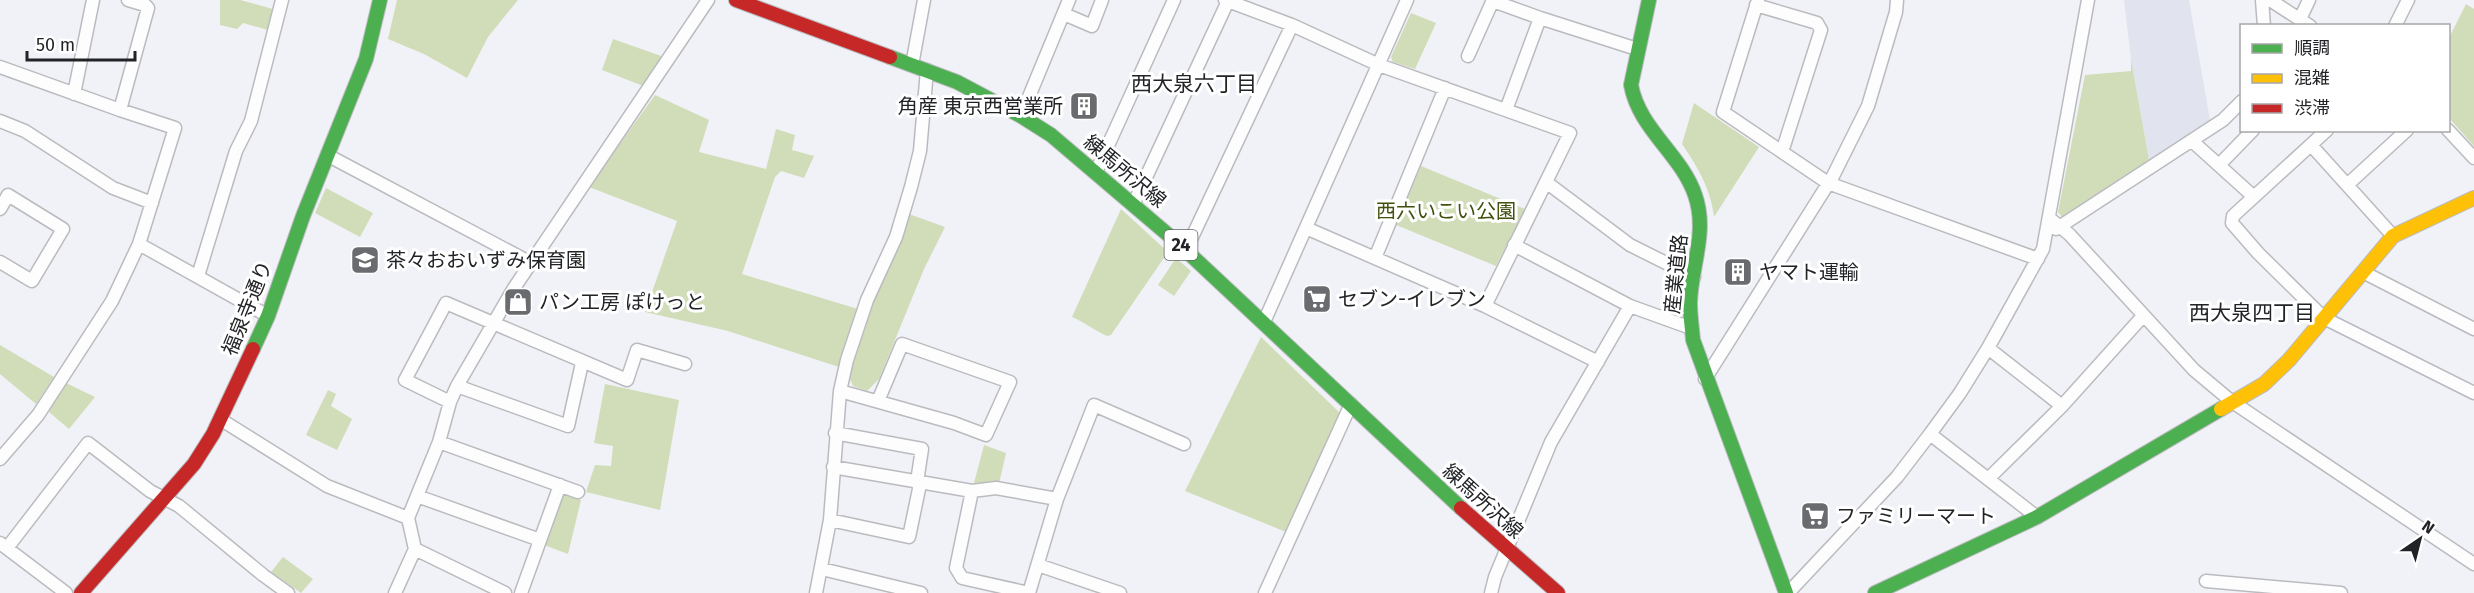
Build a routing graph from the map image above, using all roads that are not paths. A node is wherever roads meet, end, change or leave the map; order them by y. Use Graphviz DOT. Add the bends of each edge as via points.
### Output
graph roads {
  1 [pos="93,0"];
  2 [pos="128,0"];
  3 [pos="282,0"];
  4 [pos="380,0"];
  5 [pos="708,0"];
  6 [pos="736,0"];
  7 [pos="924,0"];
  8 [pos="1069,0"];
  9 [pos="1102,0"];
  10 [pos="1174,0"];
  11 [pos="1226,0"];
  12 [pos="1493,0"];
  13 [pos="1649,0"];
  14 [pos="1897,0"];
  15 [pos="2088,0"];
  16 [pos="2262,0"];
  17 [pos="2270,0"];
  18 [pos="2309,0"];
  19 [pos="2408,0"];
  20 [pos="1404,1"];
  21 [pos="1757,2"];
  22 [pos="1064,14"];
  23 [pos="1540,18"];
  24 [pos="2305,22"];
  25 [pos="2264,24"];
  26 [pos="2396,24"];
  27 [pos="1292,25"];
  28 [pos="1637,49"];
  29 [pos="1468,56"];
  30 [pos="912,65"];
  31 [pos="1379,65"];
  32 [pos="0,67"];
  33 [pos="927,70"];
  34 [pos="1445,88"];
  35 [pos="74,94"];
  36 [pos="2240,102"];
  37 [pos="120,110"];
  38 [pos="1506,110"];
  39 [pos="1021,116"];
  40 [pos="0,121"];
  41 [pos="2251,132"];
  42 [pos="2325,132"];
  43 [pos="2405,132"];
  44 [pos="2450,132"];
  45 [pos="2192,141"];
  46 [pos="2311,145"];
  47 [pos="1782,152"];
  48 [pos="327,155"];
  49 [pos="2474,158"];
  50 [pos="2219,165"];
  51 [pos="1096,172"];
  52 [pos="1546,182"];
  53 [pos="1828,183"];
  54 [pos="2347,185"];
  55 [pos="2254,197"];
  56 [pos="2473,199"];
  57 [pos="152,203"];
  58 [pos="1134,203"];
  59 [pos="0,209"];
  60 [pos="2049,218"];
  61 [pos="2062,226"];
  62 [pos="1306,228"];
  63 [pos="2393,236"];
  64 [pos="2046,241"];
  65 [pos="139,244"];
  66 [pos="1514,245"];
  67 [pos="1186,250"];
  68 [pos="1375,258"];
  69 [pos="2038,259"];
  70 [pos="0,262"];
  71 [pos="531,263"];
  72 [pos="2363,272"];
  73 [pos="198,276"];
  74 [pos="1694,277"];
  75 [pos="1485,306"];
  76 [pos="1630,306"];
  77 [pos="268,316"];
  78 [pos="2144,316"];
  79 [pos="2324,318"];
  80 [pos="1264,322"];
  81 [pos="494,325"];
  82 [pos="1691,328"];
  83 [pos="2474,328"];
  84 [pos="1988,348"];
  85 [pos="1598,362"];
  86 [pos="582,363"];
  87 [pos="685,364"];
  88 [pos="1706,379"];
  89 [pos="457,386"];
  90 [pos="840,391"];
  91 [pos="2474,393"];
  92 [pos="878,401"];
  93 [pos="2231,401"];
  94 [pos="450,402"];
  95 [pos="1351,404"];
  96 [pos="2062,406"];
  97 [pos="220,419"];
  98 [pos="835,433"];
  99 [pos="1930,434"];
  100 [pos="439,442"];
  101 [pos="1184,444"];
  102 [pos="0,459"];
  103 [pos="833,467"];
  104 [pos="1988,480"];
  105 [pos="919,482"];
  106 [pos="560,485"];
  107 [pos="972,491"];
  108 [pos="578,492"];
  109 [pos="417,496"];
  110 [pos="164,498"];
  111 [pos="1057,500"];
  112 [pos="2037,517"];
  113 [pos="408,518"];
  114 [pos="830,520"];
  115 [pos="540,540"];
  116 [pos="3,545"];
  117 [pos="415,549"];
  118 [pos="1507,550"];
  119 [pos="2474,564"];
  120 [pos="1038,565"];
  121 [pos="822,569"];
  122 [pos="2206,581"];
  123 [pos="66,593"];
  124 [pos="81,593"];
  125 [pos="288,593"];
  126 [pos="395,593"];
  127 [pos="505,593"];
  128 [pos="521,593"];
  129 [pos="817,593"];
  130 [pos="921,593"];
  131 [pos="1029,593"];
  132 [pos="1120,593"];
  133 [pos="1265,593"];
  134 [pos="1491,593"];
  135 [pos="1558,593"];
  136 [pos="1787,593"];
  137 [pos="1875,593"];
  138 [pos="2341,593"];
  1 -- 35 [label="street"];
  2 -- 37 [label="street" via="148,8"];
  3 -- 73 [label="street" via="251,121 236,151"];
  4 -- 48 [label="street, 福泉寺通り" via="366,58"];
  5 -- 71 [label="street"];
  6 -- 30 [label="street, 練馬所沢線 / 24"];
  7 -- 30 [label="street"];
  8 -- 22 [label="street"];
  9 -- 22 [label="street" via="1092,26"];
  10 -- 51 [label="street"];
  11 -- 27 [label="street"];
  11 -- 58 [label="street"];
  12 -- 23 [label="street"];
  12 -- 29 [label="street"];
  13 -- 28 [label="street, 産業道路"];
  14 -- 53 [label="street" via="1868,106"];
  15 -- 60 [label="street"];
  16 -- 25 [label="street"];
  17 -- 24 [label="street"];
  18 -- 24 [label="street"];
  19 -- 26 [label="street"];
  20 -- 31 [label="street"];
  21 -- 47 [label="street" via="1723,112"];
  21 -- 47 [label="street" via="1817,23 1821,30"];
  22 -- 39 [label="street"];
  23 -- 28 [label="street"];
  23 -- 38 [label="street"];
  27 -- 31 [label="street"];
  27 -- 67 [label="street"];
  28 -- 74 [label="street, 産業道路" via="1631,85 1636,106 1690,182 1696,197 1701,230"];
  30 -- 33 [label="street, 練馬所沢線 / 24"];
  31 -- 34 [label="street"];
  31 -- 62 [label="street"];
  32 -- 35 [label="street"];
  33 -- 39 [label="street, 練馬所沢線 / 24"];
  33 -- 90 [label="street" via="920,151 911,187 896,237 867,300"];
  34 -- 38 [label="street"];
  34 -- 68 [label="street"];
  35 -- 37 [label="street"];
  36 -- 45 [label="street" via="2223,120"];
  37 -- 57 [label="street" via="175,128"];
  38 -- 52 [label="street" via="1570,133"];
  39 -- 51 [label="street, 練馬所沢線 / 24"];
  40 -- 57 [label="street" via="25,131 113,188"];
  41 -- 50 [label="street"];
  42 -- 46 [label="street"];
  43 -- 54 [label="street"];
  44 -- 49 [label="street"];
  45 -- 50 [label="street"];
  45 -- 61 [label="street"];
  46 -- 54 [label="street"];
  46 -- 55 [label="street"];
  47 -- 53 [label="street"];
  48 -- 71 [label="street"];
  48 -- 77 [label="street, 福泉寺通り"];
  50 -- 55 [label="street"];
  51 -- 58 [label="street, 練馬所沢線 / 24"];
  52 -- 66 [label="street"];
  52 -- 74 [label="street" via="1630,245"];
  53 -- 69 [label="street"];
  53 -- 88 [label="street"];
  54 -- 63 [label="street"];
  55 -- 79 [label="street" via="2233,216 2232,224"];
  56 -- 63 [label="street"];
  57 -- 65 [label="street"];
  58 -- 67 [label="street, 練馬所沢線 / 24"];
  59 -- 70 [label="street" via="8,195 63,229 32,281"];
  60 -- 61 [label="street"];
  60 -- 64 [label="street"];
  61 -- 64 [label="street"];
  61 -- 78 [label="street"];
  62 -- 68 [label="street"];
  62 -- 80 [label="street"];
  63 -- 72 [label="street"];
  64 -- 69 [label="street"];
  65 -- 73 [label="street"];
  65 -- 102 [label="street" via="97,326 38,415"];
  66 -- 75 [label="street"];
  66 -- 76 [label="street"];
  67 -- 80 [label="street, 練馬所沢線 / 24"];
  68 -- 75 [label="street"];
  69 -- 84 [label="street"];
  71 -- 81 [label="street"];
  72 -- 79 [label="street"];
  72 -- 83 [label="street"];
  73 -- 77 [label="street"];
  74 -- 82 [label="street, 産業道路"];
  75 -- 85 [label="street"];
  76 -- 82 [label="street"];
  76 -- 85 [label="street"];
  77 -- 97 [label="street, 福泉寺通り"];
  78 -- 93 [label="street" via="2194,370"];
  78 -- 96 [label="street"];
  79 -- 91 [label="street"];
  79 -- 93 [label="street" via="2264,384"];
  80 -- 95 [label="street, 練馬所沢線 / 24"];
  81 -- 86 [label="street"];
  81 -- 89 [label="street"];
  81 -- 94 [label="street" via="446,303 405,380"];
  82 -- 88 [label="street, 産業道路"];
  84 -- 96 [label="street"];
  84 -- 99 [label="street"];
  85 -- 118 [label="street" via="1546,450"];
  86 -- 87 [label="street" via="627,380 637,350"];
  86 -- 89 [label="street" via="568,426"];
  88 -- 136 [label="street, 産業道路"];
  89 -- 94 [label="street"];
  90 -- 92 [label="street"];
  90 -- 98 [label="street"];
  92 -- 92 [label="street" via="986,435 1010,382 902,344"];
  93 -- 112 [label="street"];
  93 -- 119 [label="street"];
  94 -- 100 [label="street"];
  95 -- 118 [label="street, 練馬所沢線 / 24"];
  95 -- 133 [label="street"];
  96 -- 104 [label="street"];
  97 -- 110 [label="street, 福泉寺通り" via="194,464"];
  97 -- 113 [label="street" via="327,486"];
  98 -- 103 [label="street"];
  98 -- 105 [label="street" via="922,449"];
  99 -- 104 [label="street"];
  99 -- 136 [label="street" via="1897,477"];
  100 -- 106 [label="street"];
  100 -- 109 [label="street"];
  101 -- 111 [label="street" via="1094,405"];
  103 -- 105 [label="street"];
  103 -- 114 [label="street"];
  104 -- 112 [label="street"];
  105 -- 107 [label="street"];
  105 -- 114 [label="street" via="909,537"];
  106 -- 108 [label="street"];
  106 -- 115 [label="street"];
  107 -- 111 [label="street" via="996,488"];
  107 -- 131 [label="street" via="956,568 962,578"];
  109 -- 113 [label="street"];
  109 -- 115 [label="street"];
  110 -- 116 [label="street" via="88,443"];
  110 -- 124 [label="street, 福泉寺通り"];
  110 -- 125 [label="street"];
  111 -- 120 [label="street"];
  112 -- 137 [label="street"];
  113 -- 117 [label="street"];
  114 -- 121 [label="street"];
  115 -- 128 [label="street"];
  116 -- 123 [label="street"];
  117 -- 126 [label="street"];
  117 -- 127 [label="street"];
  118 -- 134 [label="street"];
  118 -- 135 [label="street, 練馬所沢線 / 24"];
  120 -- 131 [label="street"];
  120 -- 132 [label="street"];
  121 -- 129 [label="street"];
  121 -- 130 [label="street"];
  122 -- 138 [label="street"];
}
